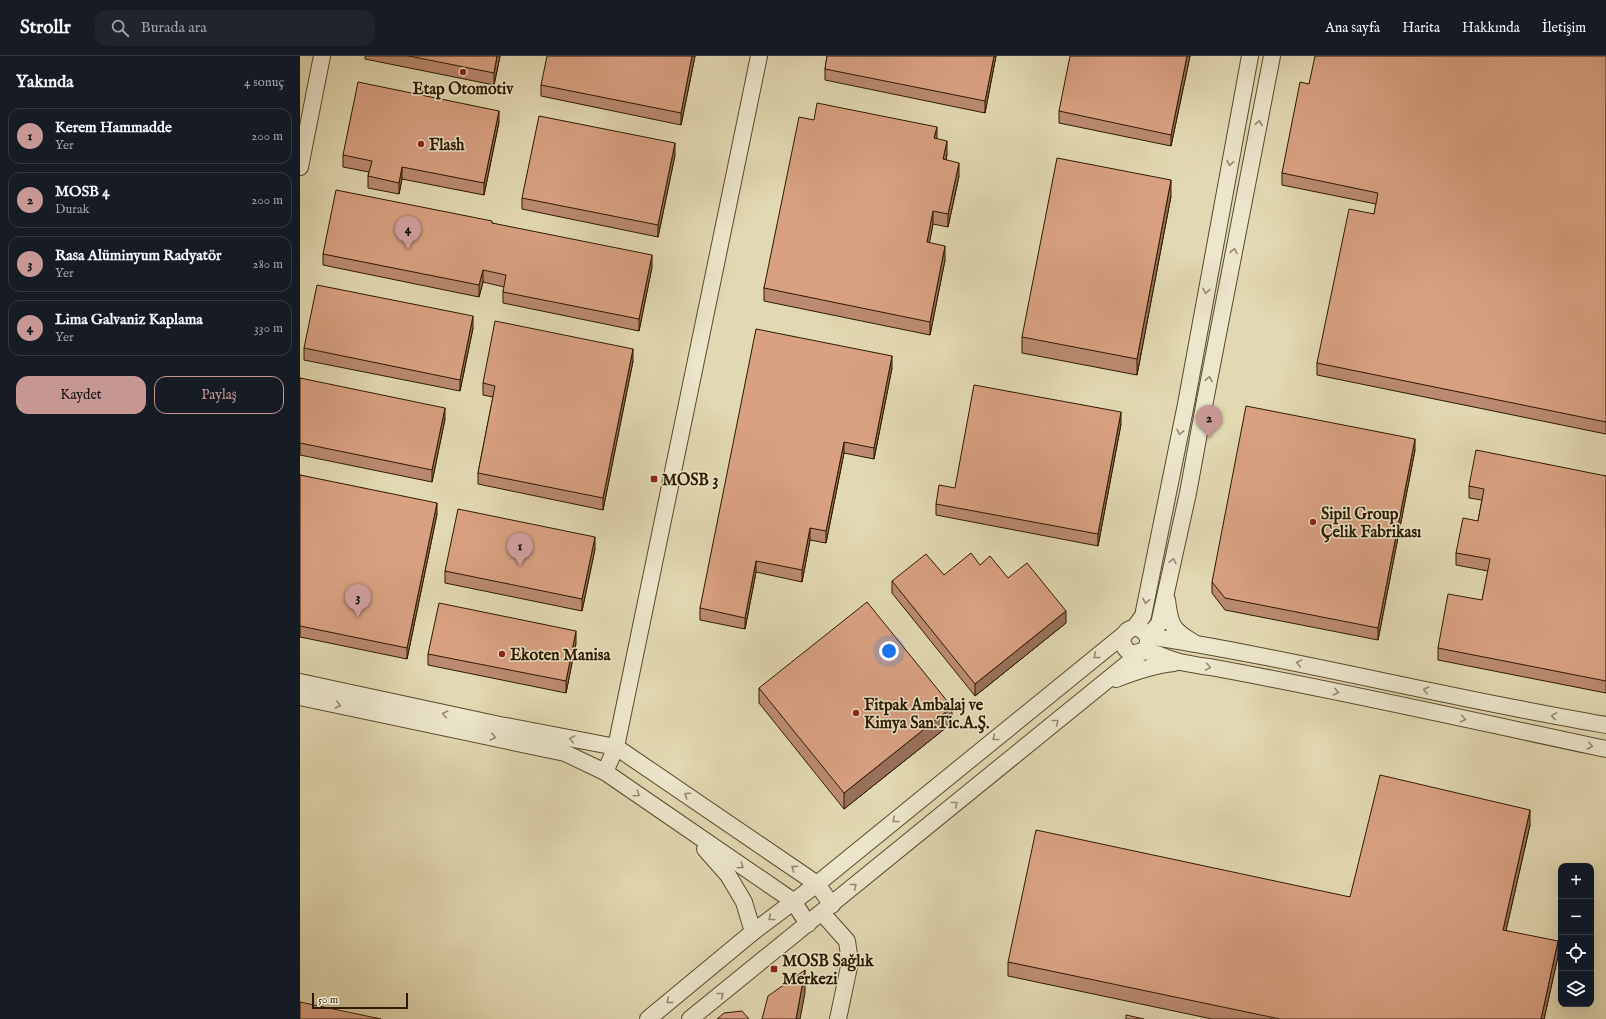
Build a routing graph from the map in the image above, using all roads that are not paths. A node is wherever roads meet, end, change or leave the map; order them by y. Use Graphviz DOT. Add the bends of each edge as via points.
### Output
graph roads {
  1 [pos="322,56"];
  2 [pos="759,56"];
  3 [pos="1250,56"];
  4 [pos="1272,56"];
  5 [pos="300,167"];
  6 [pos="1186,404"];
  7 [pos="1204,406"];
  8 [pos="1166,591"];
  9 [pos="1138,637"];
  10 [pos="1196,644"];
  11 [pos="1180,662"];
  12 [pos="300,682"];
  13 [pos="1102,685"];
  14 [pos="300,697"];
  15 [pos="1606,725"];
  16 [pos="616,747"];
  17 [pos="1606,749"];
  18 [pos="605,772"];
  19 [pos="686,829"];
  20 [pos="817,884"];
  21 [pos="793,901"];
  22 [pos="827,909"];
  23 [pos="808,924"];
  24 [pos="754,932"];
  25 [pos="648,1019"];
  26 [pos="690,1019"];
  27 [pos="838,1019"];
  1 -- 5 [label="street"];
  2 -- 16 [label="street"];
  3 -- 6 [label="street, one-way"];
  7 -- 4 [label="street, one-way"];
  6 -- 7 [label="street"];
  6 -- 9 [label="street, one-way"];
  8 -- 7 [label="street, one-way"];
  8 -- 9 [label="street" via="1159,624"];
  8 -- 10 [label="street" via="1171,624 1179,634"];
  9 -- 10 [label="street"];
  9 -- 11 [label="street"];
  9 -- 13 [label="street"];
  9 -- 20 [label="street, one-way"];
  15 -- 10 [label="street, one-way"];
  11 -- 13 [label="street" via="1137,671"];
  11 -- 17 [label="street, one-way" via="1275,679"];
  16 -- 12 [label="street, one-way"];
  22 -- 13 [label="street, one-way"];
  14 -- 18 [label="street, one-way" via="565,753"];
  16 -- 18 [label="street"];
  20 -- 16 [label="street, one-way"];
  18 -- 19 [label="street, one-way"];
  19 -- 21 [label="street, one-way"];
  19 -- 24 [label="street" via="728,875 744,902"];
  20 -- 21 [label="street"];
  20 -- 22 [label="street"];
  21 -- 23 [label="street"];
  21 -- 24 [label="street, one-way"];
  22 -- 23 [label="street"];
  22 -- 27 [label="street" via="846,941 850,962"];
  26 -- 23 [label="street, one-way"];
  24 -- 25 [label="street, one-way"];
}
